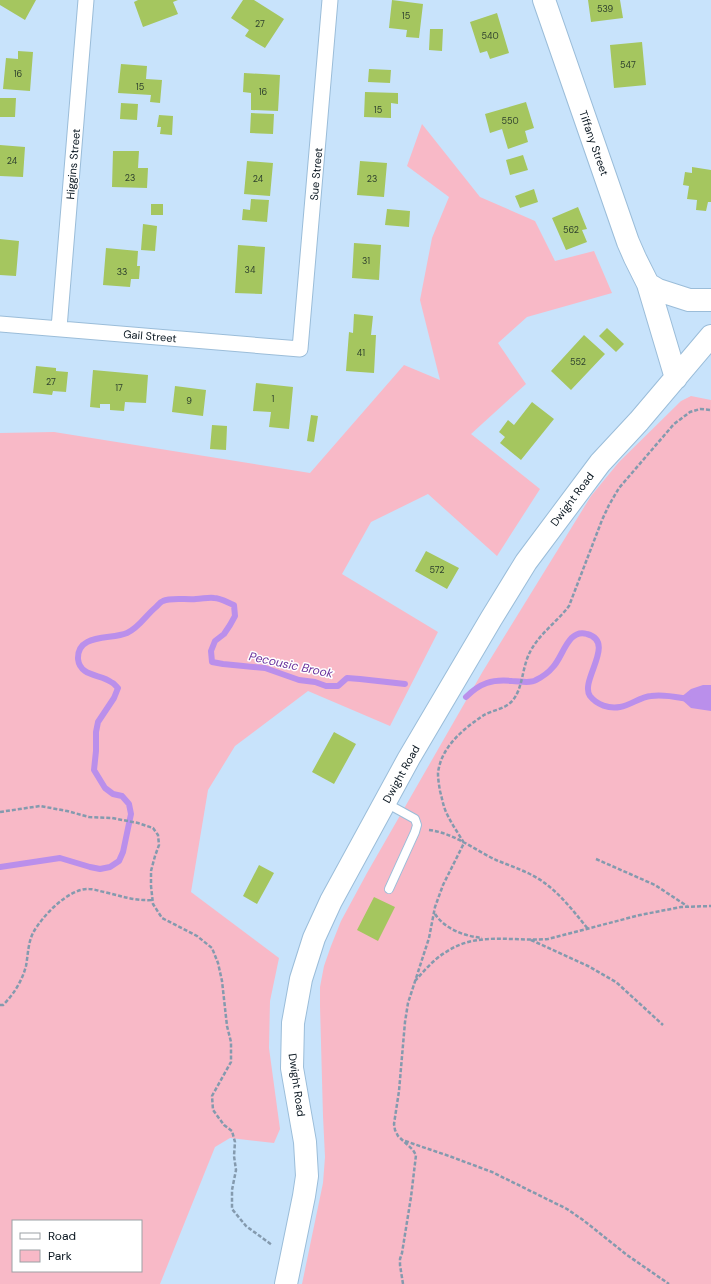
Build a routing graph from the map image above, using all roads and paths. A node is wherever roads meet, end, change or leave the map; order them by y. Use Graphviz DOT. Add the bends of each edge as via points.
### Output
graph roads {
  1 [pos="86,0"];
  2 [pos="330,0"];
  3 [pos="544,0"];
  4 [pos="648,284"];
  5 [pos="711,300"];
  6 [pos="0,324"];
  7 [pos="59,328"];
  8 [pos="711,336"];
  9 [pos="300,349"];
  10 [pos="676,378"];
  11 [pos="711,410"];
  12 [pos="385,802"];
  13 [pos="0,812"];
  14 [pos="415,832"];
  15 [pos="464,843"];
  16 [pos="596,859"];
  17 [pos="389,890"];
  18 [pos="152,900"];
  19 [pos="711,906"];
  20 [pos="688,907"];
  21 [pos="434,914"];
  22 [pos="588,929"];
  23 [pos="484,938"];
  24 [pos="529,940"];
  25 [pos="414,982"];
  26 [pos="0,1005"];
  27 [pos="663,1025"];
  28 [pos="404,1141"];
  29 [pos="292,1258"];
  30 [pos="286,1284"];
  31 [pos="403,1284"];
  32 [pos="668,1284"];
  1 -- 7 [label="street, Higgins Street"];
  2 -- 9 [label="street, Sue Street"];
  3 -- 4 [label="main road, Tiffany Street" via="630,246"];
  4 -- 5 [label="main road" via="689,300"];
  4 -- 10 [label="main road, Tiffany Street"];
  6 -- 7 [label="street, Gail Street"];
  7 -- 9 [label="street, Gail Street"];
  8 -- 10 [label="main road, Dwight Road"];
  10 -- 12 [label="main road, Dwight Road" via="595,469 526,562"];
  11 -- 15 [label="path" via="700,409 690,412 674,424 619,488 608,505 569,606 533,646 513,701 508,706 485,714 466,727 442,757 438,774 444,806"];
  12 -- 14 [label="lane" via="415,819"];
  12 -- 29 [label="main road, Dwight Road" via="314,938 296,1001 292,1068 305,1142 306,1176"];
  13 -- 18 [label="path" via="40,806 89,817 138,823 153,828 158,835 159,845 151,871"];
  14 -- 15 [label="path" via="431,830"];
  14 -- 17 [label="lane"];
  15 -- 21 [label="path" via="443,885"];
  15 -- 22 [label="path" via="546,884"];
  16 -- 20 [label="path" via="655,885"];
  18 -- 26 [label="path" via="139,900 89,888 75,891 48,914 34,932 18,986 12,997"];
  18 -- 29 [label="path" via="162,918 197,936 212,948 218,963 227,1026 232,1042 231,1062 212,1096 213,1110 232,1131 235,1142 236,1170 232,1209 246,1226"];
  19 -- 20 [label="path"];
  20 -- 22 [label="path" via="640,915"];
  21 -- 23 [label="path" via="445,925 459,932"];
  21 -- 25 [label="path"];
  22 -- 24 [label="path"];
  23 -- 24 [label="path"];
  23 -- 25 [label="path" via="467,942 446,952"];
  24 -- 27 [label="path" via="588,966 616,982"];
  25 -- 28 [label="path" via="405,1022 394,1118 395,1130"];
  28 -- 31 [label="path" via="416,1155 400,1259"];
  28 -- 32 [label="path" via="492,1172 567,1209"];
  29 -- 30 [label="main road, Dwight Road"];
}
